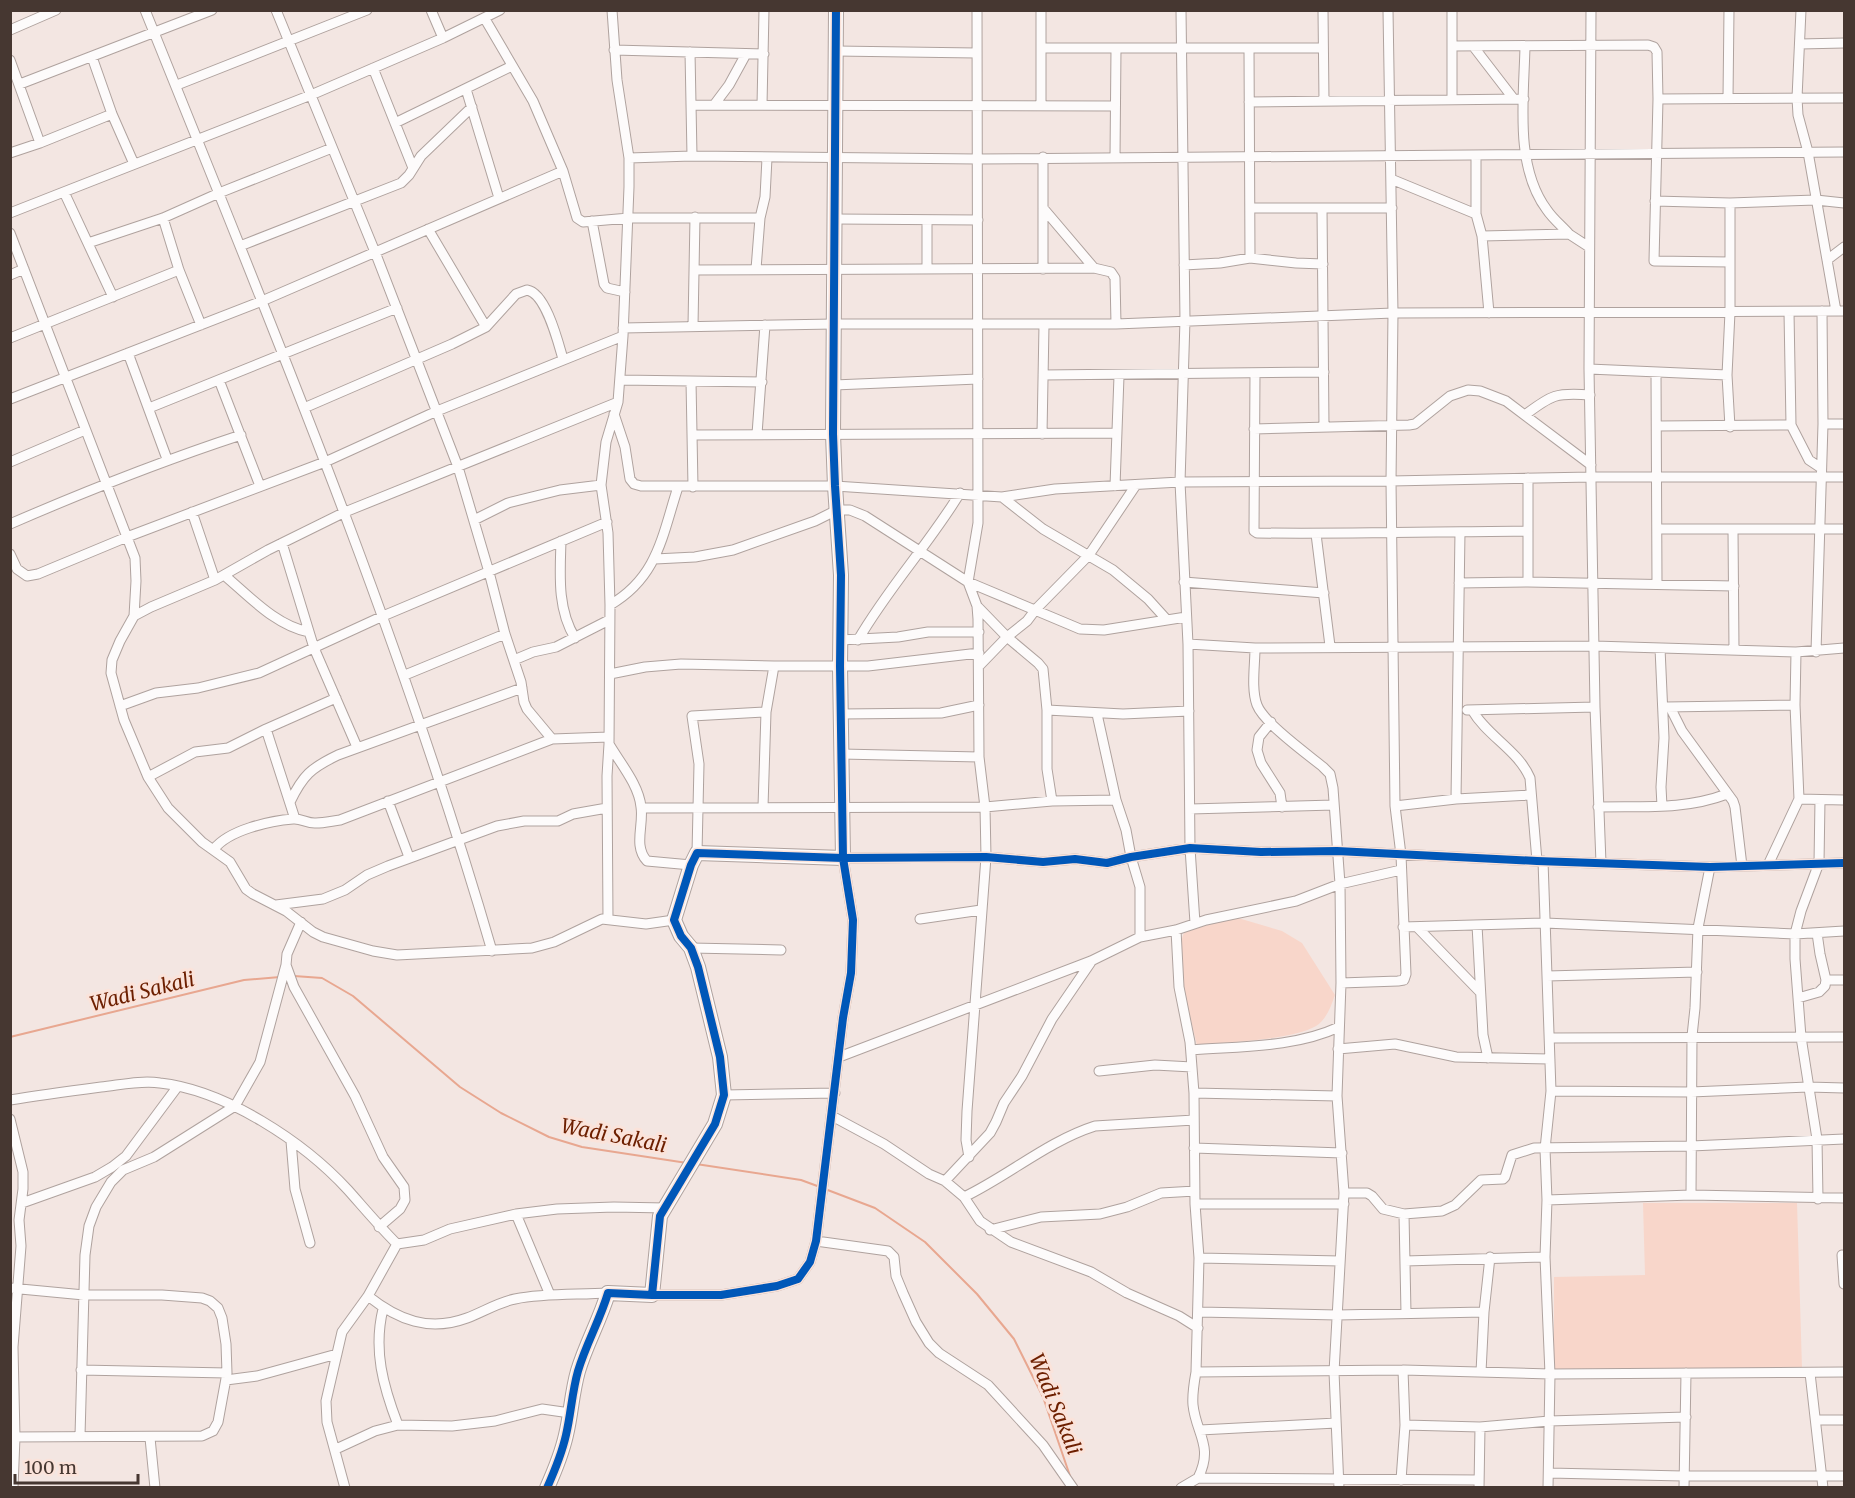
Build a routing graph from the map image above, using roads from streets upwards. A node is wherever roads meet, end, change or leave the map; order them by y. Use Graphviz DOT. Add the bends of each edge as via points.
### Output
graph roads {
  1 [pos="56,10"];
  2 [pos="145,10"];
  3 [pos="212,10"];
  4 [pos="276,10"];
  5 [pos="367,10"];
  6 [pos="431,10"];
  7 [pos="500,10"];
  8 [pos="612,10"];
  9 [pos="764,10"];
  10 [pos="836,10"];
  11 [pos="976,10"];
  12 [pos="1041,10"];
  13 [pos="1182,10"];
  14 [pos="1323,10"];
  15 [pos="1388,10"];
  16 [pos="1452,10"];
  17 [pos="1591,10"];
  18 [pos="1729,10"];
  19 [pos="1801,10"];
  20 [pos="352,13"];
  21 [pos="485,19"];
  22 [pos="10,30"];
  23 [pos="154,32"];
  24 [pos="443,38"];
  25 [pos="288,40"];
  26 [pos="1800,44"];
  27 [pos="1845,44"];
  28 [pos="1591,45"];
  29 [pos="1452,46"];
  30 [pos="1473,46"];
  31 [pos="1525,46"];
  32 [pos="1041,48"];
  33 [pos="1182,48"];
  34 [pos="1323,48"];
  35 [pos="1116,49"];
  36 [pos="1249,49"];
  37 [pos="614,50"];
  38 [pos="836,51"];
  39 [pos="690,52"];
  40 [pos="976,53"];
  41 [pos="746,54"];
  42 [pos="764,54"];
  43 [pos="92,57"];
  44 [pos="10,60"];
  45 [pos="512,66"];
  46 [pos="373,68"];
  47 [pos="20,84"];
  48 [pos="177,86"];
  49 [pos="466,89"];
  50 [pos="310,94"];
  51 [pos="1452,98"];
  52 [pos="1513,98"];
  53 [pos="1728,98"];
  54 [pos="1797,98"];
  55 [pos="1845,98"];
  56 [pos="1524,99"];
  57 [pos="1658,99"];
  58 [pos="1390,100"];
  59 [pos="1324,101"];
  60 [pos="1249,102"];
  61 [pos="836,104"];
  62 [pos="691,105"];
  63 [pos="714,105"];
  64 [pos="762,105"];
  65 [pos="1041,105"];
  66 [pos="976,106"];
  67 [pos="1115,106"];
  68 [pos="472,107"];
  69 [pos="112,114"];
  70 [pos="395,123"];
  71 [pos="198,139"];
  72 [pos="40,143"];
  73 [pos="332,148"];
  74 [pos="1808,152"];
  75 [pos="1845,152"];
  76 [pos="10,153"];
  77 [pos="1590,153"];
  78 [pos="1657,153"];
  79 [pos="1524,154"];
  80 [pos="1476,155"];
  81 [pos="692,156"];
  82 [pos="1043,157"];
  83 [pos="1116,157"];
  84 [pos="1183,157"];
  85 [pos="1249,157"];
  86 [pos="1391,157"];
  87 [pos="629,158"];
  88 [pos="767,158"];
  89 [pos="835,159"];
  90 [pos="977,159"];
  91 [pos="134,164"];
  92 [pos="413,168"];
  93 [pos="563,171"];
  94 [pos="1391,179"];
  95 [pos="64,192"];
  96 [pos="219,193"];
  97 [pos="499,198"];
  98 [pos="1816,200"];
  99 [pos="354,201"];
  100 [pos="1655,201"];
  101 [pos="1730,203"];
  102 [pos="1844,203"];
  103 [pos="1044,208"];
  104 [pos="1250,208"];
  105 [pos="1322,208"];
  106 [pos="1392,208"];
  107 [pos="10,213"];
  108 [pos="1476,214"];
  109 [pos="695,217"];
  110 [pos="163,218"];
  111 [pos="629,218"];
  112 [pos="760,218"];
  113 [pos="835,219"];
  114 [pos="927,220"];
  115 [pos="978,220"];
  116 [pos="592,221"];
  117 [pos="428,229"];
  118 [pos="10,233"];
  119 [pos="1569,234"];
  120 [pos="1482,237"];
  121 [pos="88,243"];
  122 [pos="240,246"];
  123 [pos="1590,247"];
  124 [pos="1845,247"];
  125 [pos="375,252"];
  126 [pos="1250,258"];
  127 [pos="1827,260"];
  128 [pos="1730,262"];
  129 [pos="1323,264"];
  130 [pos="1184,265"];
  131 [pos="1094,268"];
  132 [pos="24,269"];
  133 [pos="756,269"];
  134 [pos="835,269"];
  135 [pos="927,269"];
  136 [pos="978,269"];
  137 [pos="1044,269"];
  138 [pos="179,270"];
  139 [pos="694,270"];
  140 [pos="10,275"];
  141 [pos="625,292"];
  142 [pos="113,297"];
  143 [pos="262,302"];
  144 [pos="397,308"];
  145 [pos="1822,311"];
  146 [pos="1840,311"];
  147 [pos="1730,312"];
  148 [pos="1789,312"];
  149 [pos="1393,313"];
  150 [pos="1489,313"];
  151 [pos="1589,313"];
  152 [pos="1323,314"];
  153 [pos="1185,320"];
  154 [pos="45,324"];
  155 [pos="834,324"];
  156 [pos="1116,324"];
  157 [pos="201,325"];
  158 [pos="765,325"];
  159 [pos="979,325"];
  160 [pos="1044,325"];
  161 [pos="693,326"];
  162 [pos="486,327"];
  163 [pos="623,332"];
  164 [pos="10,338"];
  165 [pos="128,353"];
  166 [pos="282,354"];
  167 [pos="563,359"];
  168 [pos="417,360"];
  169 [pos="1589,369"];
  170 [pos="1324,372"];
  171 [pos="1254,373"];
  172 [pos="1656,373"];
  173 [pos="1043,375"];
  174 [pos="1183,375"];
  175 [pos="1727,375"];
  176 [pos="1119,376"];
  177 [pos="65,378"];
  178 [pos="978,379"];
  179 [pos="219,380"];
  180 [pos="620,380"];
  181 [pos="691,381"];
  182 [pos="762,382"];
  183 [pos="834,385"];
  184 [pos="1590,395"];
  185 [pos="10,399"];
  186 [pos="618,402"];
  187 [pos="149,408"];
  188 [pos="304,408"];
  189 [pos="437,411"];
  190 [pos="614,414"];
  191 [pos="1525,415"];
  192 [pos="1823,424"];
  193 [pos="1845,424"];
  194 [pos="1791,425"];
  195 [pos="1658,426"];
  196 [pos="1393,427"];
  197 [pos="1730,427"];
  198 [pos="1324,428"];
  199 [pos="1254,429"];
  200 [pos="85,430"];
  201 [pos="1117,433"];
  202 [pos="757,434"];
  203 [pos="833,434"];
  204 [pos="1042,434"];
  205 [pos="240,435"];
  206 [pos="692,435"];
  207 [pos="978,435"];
  208 [pos="167,459"];
  209 [pos="10,462"];
  210 [pos="325,462"];
  211 [pos="1591,465"];
  212 [pos="458,467"];
  213 [pos="1821,473"];
  214 [pos="1592,477"];
  215 [pos="1657,477"];
  216 [pos="1845,477"];
  217 [pos="1528,478"];
  218 [pos="1180,482"];
  219 [pos="1253,482"];
  220 [pos="1391,482"];
  221 [pos="106,483"];
  222 [pos="601,485"];
  223 [pos="1136,485"];
  224 [pos="260,486"];
  225 [pos="835,486"];
  226 [pos="1114,486"];
  227 [pos="678,487"];
  228 [pos="693,487"];
  229 [pos="960,493"];
  230 [pos="978,494"];
  231 [pos="1002,497"];
  232 [pos="837,510"];
  233 [pos="192,512"];
  234 [pos="345,512"];
  235 [pos="474,520"];
  236 [pos="607,522"];
  237 [pos="10,524"];
  238 [pos="1820,528"];
  239 [pos="1657,529"];
  240 [pos="1845,529"];
  241 [pos="1733,530"];
  242 [pos="1392,531"];
  243 [pos="1528,531"];
  244 [pos="1460,532"];
  245 [pos="1316,534"];
  246 [pos="127,537"];
  247 [pos="561,541"];
  248 [pos="282,543"];
  249 [pos="920,551"];
  250 [pos="10,554"];
  251 [pos="1089,555"];
  252 [pos="655,560"];
  253 [pos="489,572"];
  254 [pos="220,577"];
  255 [pos="968,582"];
  256 [pos="1184,582"];
  257 [pos="1528,582"];
  258 [pos="1459,583"];
  259 [pos="1593,584"];
  260 [pos="1657,584"];
  261 [pos="1734,586"];
  262 [pos="1324,593"];
  263 [pos="610,605"];
  264 [pos="976,606"];
  265 [pos="1036,609"];
  266 [pos="134,616"];
  267 [pos="383,616"];
  268 [pos="1186,617"];
  269 [pos="609,620"];
  270 [pos="1167,620"];
  271 [pos="309,632"];
  272 [pos="979,632"];
  273 [pos="505,634"];
  274 [pos="1006,637"];
  275 [pos="576,638"];
  276 [pos="840,640"];
  277 [pos="858,640"];
  278 [pos="1188,644"];
  279 [pos="1458,645"];
  280 [pos="1330,646"];
  281 [pos="1393,646"];
  282 [pos="1594,646"];
  283 [pos="314,648"];
  284 [pos="1255,648"];
  285 [pos="1660,648"];
  286 [pos="1845,648"];
  287 [pos="1734,650"];
  288 [pos="1796,652"];
  289 [pos="1816,652"];
  290 [pos="979,653"];
  291 [pos="514,660"];
  292 [pos="774,666"];
  293 [pos="840,666"];
  294 [pos="979,666"];
  295 [pos="610,674"];
  296 [pos="405,675"];
  297 [pos="522,688"];
  298 [pos="336,698"];
  299 [pos="979,705"];
  300 [pos="1795,705"];
  301 [pos="120,706"];
  302 [pos="1595,707"];
  303 [pos="1665,707"];
  304 [pos="1047,710"];
  305 [pos="1458,710"];
  306 [pos="1472,710"];
  307 [pos="1189,711"];
  308 [pos="765,712"];
  309 [pos="841,714"];
  310 [pos="1097,714"];
  311 [pos="1271,722"];
  312 [pos="422,725"];
  313 [pos="266,729"];
  314 [pos="552,739"];
  315 [pos="609,741"];
  316 [pos="357,747"];
  317 [pos="841,754"];
  318 [pos="979,757"];
  319 [pos="148,777"];
  320 [pos="440,783"];
  321 [pos="1727,794"];
  322 [pos="1530,795"];
  323 [pos="1456,799"];
  324 [pos="1799,799"];
  325 [pos="1116,800"];
  326 [pos="1820,800"];
  327 [pos="1845,800"];
  328 [pos="388,801"];
  329 [pos="1052,801"];
  330 [pos="290,802"];
  331 [pos="1334,805"];
  332 [pos="1395,806"];
  333 [pos="1662,806"];
  334 [pos="699,807"];
  335 [pos="763,807"];
  336 [pos="842,807"];
  337 [pos="985,807"];
  338 [pos="1282,807"];
  339 [pos="1598,807"];
  340 [pos="607,808"];
  341 [pos="642,808"];
  342 [pos="1190,809"];
  343 [pos="295,819"];
  344 [pos="459,838"];
  345 [pos="1190,848"];
  346 [pos="214,849"];
  347 [pos="1336,851"];
  348 [pos="1401,855"];
  349 [pos="409,856"];
  350 [pos="986,856"];
  351 [pos="1131,857"];
  352 [pos="843,858"];
  353 [pos="694,859"];
  354 [pos="1540,861"];
  355 [pos="1601,863"];
  356 [pos="1819,863"];
  357 [pos="1845,863"];
  358 [pos="1768,865"];
  359 [pos="1742,866"];
  360 [pos="1710,867"];
  361 [pos="1401,870"];
  362 [pos="1340,884"];
  363 [pos="276,905"];
  364 [pos="981,910"];
  365 [pos="608,919"];
  366 [pos="920,919"];
  367 [pos="674,920"];
  368 [pos="301,922"];
  369 [pos="1195,923"];
  370 [pos="1545,923"];
  371 [pos="1477,925"];
  372 [pos="1403,927"];
  373 [pos="1417,927"];
  374 [pos="1698,928"];
  375 [pos="1176,930"];
  376 [pos="1845,931"];
  377 [pos="1817,933"];
  378 [pos="1795,934"];
  379 [pos="1140,937"];
  380 [pos="691,948"];
  381 [pos="781,950"];
  382 [pos="492,951"];
  383 [pos="1091,961"];
  384 [pos="286,965"];
  385 [pos="1696,972"];
  386 [pos="1547,976"];
  387 [pos="1826,980"];
  388 [pos="1845,980"];
  389 [pos="1341,983"];
  390 [pos="1480,992"];
  391 [pos="1798,998"];
  392 [pos="976,1004"];
  393 [pos="1339,1027"];
  394 [pos="1692,1036"];
  395 [pos="1801,1037"];
  396 [pos="1845,1037"];
  397 [pos="1550,1038"];
  398 [pos="1338,1049"];
  399 [pos="1191,1050"];
  400 [pos="839,1056"];
  401 [pos="1488,1058"];
  402 [pos="1550,1059"];
  403 [pos="1192,1067"];
  404 [pos="1099,1071"];
  405 [pos="178,1086"];
  406 [pos="1808,1087"];
  407 [pos="1845,1088"];
  408 [pos="1551,1091"];
  409 [pos="1691,1092"];
  410 [pos="835,1093"];
  411 [pos="1194,1093"];
  412 [pos="724,1095"];
  413 [pos="1337,1095"];
  414 [pos="10,1100"];
  415 [pos="235,1106"];
  416 [pos="832,1116"];
  417 [pos="10,1119"];
  418 [pos="1194,1120"];
  419 [pos="1817,1139"];
  420 [pos="1845,1139"];
  421 [pos="291,1141"];
  422 [pos="1691,1146"];
  423 [pos="1194,1148"];
  424 [pos="1545,1149"];
  425 [pos="15,1153"];
  426 [pos="1342,1153"];
  427 [pos="969,1156"];
  428 [pos="112,1167"];
  429 [pos="123,1170"];
  430 [pos="945,1181"];
  431 [pos="1195,1191"];
  432 [pos="1344,1193"];
  433 [pos="1691,1196"];
  434 [pos="964,1197"];
  435 [pos="1845,1198"];
  436 [pos="1818,1199"];
  437 [pos="1547,1200"];
  438 [pos="22,1203"];
  439 [pos="1195,1204"];
  440 [pos="1344,1204"];
  441 [pos="665,1208"];
  442 [pos="516,1214"];
  443 [pos="1404,1214"];
  444 [pos="15,1220"];
  445 [pos="379,1227"];
  446 [pos="990,1230"];
  447 [pos="816,1240"];
  448 [pos="310,1243"];
  449 [pos="397,1244"];
  450 [pos="1842,1255"];
  451 [pos="1490,1257"];
  452 [pos="1545,1257"];
  453 [pos="1199,1258"];
  454 [pos="1340,1261"];
  455 [pos="1405,1261"];
  456 [pos="1845,1284"];
  457 [pos="14,1288"];
  458 [pos="608,1293"];
  459 [pos="550,1294"];
  460 [pos="84,1295"];
  461 [pos="652,1295"];
  462 [pos="368,1296"];
  463 [pos="383,1309"];
  464 [pos="1199,1312"];
  465 [pos="1484,1312"];
  466 [pos="1406,1313"];
  467 [pos="1337,1315"];
  468 [pos="1198,1328"];
  469 [pos="337,1354"];
  470 [pos="12,1367"];
  471 [pos="81,1370"];
  472 [pos="1403,1370"];
  473 [pos="1196,1372"];
  474 [pos="1334,1372"];
  475 [pos="1480,1372"];
  476 [pos="1845,1372"];
  477 [pos="1686,1373"];
  478 [pos="1810,1373"];
  479 [pos="1550,1374"];
  480 [pos="227,1377"];
  481 [pos="570,1413"];
  482 [pos="1686,1417"];
  483 [pos="1816,1420"];
  484 [pos="1845,1420"];
  485 [pos="1549,1421"];
  486 [pos="1336,1423"];
  487 [pos="398,1425"];
  488 [pos="1405,1425"];
  489 [pos="1480,1427"];
  490 [pos="1200,1431"];
  491 [pos="80,1436"];
  492 [pos="13,1437"];
  493 [pos="150,1438"];
  494 [pos="336,1449"];
  495 [pos="1549,1473"];
  496 [pos="1683,1476"];
  497 [pos="1845,1476"];
  498 [pos="1822,1477"];
  499 [pos="1198,1478"];
  500 [pos="1401,1480"];
  501 [pos="1339,1484"];
  502 [pos="1479,1484"];
  503 [pos="13,1488"];
  504 [pos="154,1488"];
  505 [pos="345,1488"];
  506 [pos="548,1488"];
  507 [pos="1073,1488"];
  508 [pos="1181,1488"];
  509 [pos="1548,1488"];
  510 [pos="1684,1488"];
  511 [pos="1823,1488"];
  1 -- 22 [label="street"];
  2 -- 23 [label="street"];
  3 -- 23 [label="street"];
  4 -- 25 [label="street"];
  5 -- 20 [label="street"];
  6 -- 24 [label="street"];
  7 -- 21 [label="street"];
  8 -- 37 [label="street"];
  9 -- 42 [label="street"];
  10 -- 38 [label="street"];
  11 -- 40 [label="street"];
  12 -- 32 [label="street"];
  13 -- 33 [label="street"];
  14 -- 34 [label="street"];
  15 -- 58 [label="street"];
  16 -- 29 [label="street"];
  17 -- 28 [label="street"];
  18 -- 53 [label="street"];
  19 -- 26 [label="street"];
  20 -- 25 [label="street"];
  21 -- 24 [label="street"];
  21 -- 45 [label="street"];
  23 -- 43 [label="street"];
  23 -- 48 [label="street"];
  24 -- 46 [label="street"];
  25 -- 48 [label="street"];
  25 -- 50 [label="street"];
  26 -- 27 [label="street"];
  26 -- 54 [label="street"];
  28 -- 31 [label="street"];
  28 -- 57 [label="street" via="1654,47"];
  28 -- 77 [label="street"];
  29 -- 30 [label="street"];
  29 -- 51 [label="street"];
  30 -- 31 [label="street"];
  30 -- 52 [label="street"];
  31 -- 56 [label="street"];
  32 -- 35 [label="street"];
  32 -- 65 [label="street"];
  33 -- 35 [label="street"];
  33 -- 36 [label="street"];
  33 -- 84 [label="street"];
  34 -- 36 [label="street"];
  34 -- 59 [label="street"];
  35 -- 67 [label="street"];
  36 -- 60 [label="street"];
  37 -- 39 [label="street"];
  37 -- 87 [label="street"];
  38 -- 40 [label="street"];
  38 -- 61 [label="street"];
  39 -- 41 [label="street"];
  39 -- 62 [label="street"];
  40 -- 66 [label="street"];
  41 -- 42 [label="street"];
  41 -- 63 [label="street"];
  42 -- 64 [label="street"];
  43 -- 47 [label="street"];
  43 -- 69 [label="street"];
  44 -- 47 [label="street"];
  45 -- 49 [label="street"];
  45 -- 93 [label="street" via="533,101"];
  46 -- 50 [label="street"];
  46 -- 70 [label="street"];
  47 -- 72 [label="street"];
  48 -- 71 [label="street"];
  49 -- 68 [label="street"];
  49 -- 70 [label="street"];
  50 -- 71 [label="street"];
  50 -- 73 [label="street"];
  51 -- 52 [label="street"];
  51 -- 58 [label="street"];
  52 -- 56 [label="street"];
  53 -- 54 [label="street"];
  53 -- 57 [label="street"];
  54 -- 55 [label="street"];
  54 -- 74 [label="street"];
  56 -- 79 [label="street"];
  57 -- 78 [label="street"];
  58 -- 59 [label="street"];
  58 -- 86 [label="street"];
  59 -- 60 [label="street"];
  60 -- 85 [label="street"];
  61 -- 64 [label="street"];
  61 -- 66 [label="street"];
  61 -- 89 [label="street"];
  62 -- 63 [label="street"];
  62 -- 81 [label="street"];
  63 -- 64 [label="street"];
  65 -- 66 [label="street"];
  65 -- 67 [label="street"];
  66 -- 90 [label="street"];
  67 -- 83 [label="street"];
  68 -- 92 [label="street"];
  68 -- 97 [label="street"];
  69 -- 72 [label="street"];
  69 -- 91 [label="street"];
  70 -- 92 [label="street"];
  71 -- 91 [label="street"];
  71 -- 96 [label="street"];
  72 -- 76 [label="street"];
  73 -- 96 [label="street"];
  73 -- 99 [label="street"];
  74 -- 75 [label="street"];
  74 -- 78 [label="street"];
  74 -- 98 [label="street"];
  77 -- 78 [label="street"];
  77 -- 79 [label="street"];
  77 -- 123 [label="street"];
  78 -- 100 [label="street"];
  79 -- 80 [label="street"];
  79 -- 119 [label="street" via="1546,209"];
  80 -- 86 [label="street"];
  80 -- 108 [label="street"];
  81 -- 87 [label="street"];
  81 -- 88 [label="street"];
  82 -- 83 [label="street"];
  82 -- 90 [label="street"];
  82 -- 103 [label="street"];
  83 -- 84 [label="street"];
  84 -- 85 [label="street"];
  84 -- 130 [label="street"];
  85 -- 86 [label="street"];
  85 -- 104 [label="street"];
  86 -- 94 [label="street"];
  87 -- 111 [label="street"];
  88 -- 89 [label="street"];
  88 -- 112 [label="street"];
  89 -- 90 [label="street"];
  89 -- 113 [label="street"];
  90 -- 115 [label="street"];
  91 -- 95 [label="street"];
  92 -- 99 [label="street" via="401,183"];
  93 -- 97 [label="street"];
  93 -- 116 [label="street" via="577,218"];
  94 -- 106 [label="street"];
  94 -- 108 [label="street"];
  95 -- 107 [label="street"];
  95 -- 121 [label="street"];
  96 -- 110 [label="street"];
  96 -- 122 [label="street"];
  97 -- 117 [label="street"];
  98 -- 101 [label="street"];
  98 -- 102 [label="street"];
  98 -- 127 [label="street"];
  99 -- 122 [label="street"];
  99 -- 125 [label="street"];
  100 -- 101 [label="street"];
  100 -- 128 [label="street" via="1654,261"];
  101 -- 128 [label="street"];
  103 -- 131 [label="street"];
  103 -- 137 [label="street"];
  104 -- 105 [label="street"];
  104 -- 126 [label="street"];
  105 -- 106 [label="street"];
  105 -- 129 [label="street"];
  106 -- 149 [label="street"];
  108 -- 120 [label="street"];
  109 -- 111 [label="street"];
  109 -- 112 [label="street"];
  109 -- 139 [label="street"];
  110 -- 121 [label="street"];
  110 -- 138 [label="street"];
  111 -- 116 [label="street"];
  111 -- 141 [label="street"];
  112 -- 133 [label="street"];
  113 -- 114 [label="street"];
  113 -- 134 [label="street"];
  114 -- 115 [label="street"];
  114 -- 135 [label="street"];
  115 -- 136 [label="street"];
  116 -- 141 [label="street" via="604,284"];
  117 -- 125 [label="street"];
  117 -- 162 [label="street"];
  118 -- 132 [label="street"];
  119 -- 120 [label="street"];
  119 -- 123 [label="street"];
  120 -- 150 [label="street"];
  121 -- 142 [label="street"];
  122 -- 143 [label="street"];
  123 -- 151 [label="street"];
  124 -- 127 [label="street"];
  125 -- 143 [label="street"];
  125 -- 144 [label="street"];
  126 -- 129 [label="street"];
  126 -- 130 [label="street"];
  127 -- 146 [label="street"];
  128 -- 147 [label="street"];
  129 -- 152 [label="street"];
  130 -- 153 [label="street"];
  131 -- 137 [label="street"];
  131 -- 156 [label="street" via="1111,272 1115,278"];
  132 -- 140 [label="street"];
  132 -- 154 [label="street"];
  133 -- 134 [label="street"];
  133 -- 139 [label="street"];
  134 -- 135 [label="street"];
  134 -- 155 [label="street"];
  135 -- 136 [label="street"];
  136 -- 137 [label="street"];
  136 -- 159 [label="street"];
  138 -- 142 [label="street"];
  138 -- 157 [label="street"];
  139 -- 161 [label="street"];
  141 -- 163 [label="street"];
  142 -- 154 [label="street"];
  143 -- 157 [label="street"];
  143 -- 166 [label="street"];
  144 -- 166 [label="street"];
  144 -- 168 [label="street"];
  145 -- 146 [label="street"];
  145 -- 148 [label="street"];
  145 -- 192 [label="street"];
  147 -- 148 [label="street"];
  147 -- 151 [label="street"];
  147 -- 175 [label="street"];
  148 -- 194 [label="street"];
  149 -- 150 [label="street"];
  149 -- 152 [label="street"];
  149 -- 196 [label="street"];
  150 -- 151 [label="street"];
  151 -- 169 [label="street"];
  152 -- 153 [label="street"];
  152 -- 170 [label="street"];
  153 -- 156 [label="street"];
  153 -- 174 [label="street"];
  154 -- 164 [label="street"];
  154 -- 177 [label="street"];
  155 -- 158 [label="street"];
  155 -- 159 [label="street"];
  155 -- 183 [label="street"];
  156 -- 160 [label="street"];
  157 -- 165 [label="street"];
  158 -- 161 [label="street"];
  158 -- 182 [label="street"];
  159 -- 160 [label="street"];
  159 -- 178 [label="street"];
  160 -- 173 [label="street"];
  161 -- 163 [label="street"];
  162 -- 167 [label="street" via="516,294 536,293"];
  162 -- 168 [label="street"];
  163 -- 167 [label="street"];
  163 -- 180 [label="street"];
  165 -- 177 [label="street"];
  165 -- 187 [label="street"];
  166 -- 179 [label="street"];
  166 -- 188 [label="street"];
  167 -- 189 [label="street"];
  168 -- 188 [label="street"];
  168 -- 189 [label="street"];
  169 -- 172 [label="street"];
  169 -- 184 [label="street"];
  170 -- 171 [label="street"];
  170 -- 198 [label="street"];
  171 -- 174 [label="street"];
  171 -- 199 [label="street"];
  172 -- 175 [label="street"];
  172 -- 195 [label="street"];
  173 -- 176 [label="street"];
  173 -- 204 [label="street"];
  174 -- 176 [label="street"];
  174 -- 218 [label="street"];
  175 -- 197 [label="street"];
  176 -- 201 [label="street"];
  177 -- 185 [label="street"];
  177 -- 200 [label="street"];
  178 -- 183 [label="street"];
  178 -- 207 [label="street"];
  179 -- 187 [label="street"];
  179 -- 205 [label="street"];
  180 -- 181 [label="street"];
  180 -- 186 [label="street"];
  181 -- 182 [label="street"];
  181 -- 206 [label="street"];
  182 -- 202 [label="street"];
  183 -- 203 [label="street"];
  184 -- 191 [label="street" via="1571,393 1548,398"];
  184 -- 211 [label="street"];
  186 -- 190 [label="street"];
  186 -- 212 [label="street"];
  187 -- 208 [label="street"];
  188 -- 210 [label="street"];
  189 -- 210 [label="street"];
  189 -- 212 [label="street"];
  190 -- 222 [label="street"];
  190 -- 227 [label="street" via="634,484"];
  191 -- 196 [label="street" via="1493,394 1468,390 1450,396 1415,424"];
  191 -- 211 [label="street"];
  192 -- 193 [label="street"];
  192 -- 213 [label="street"];
  194 -- 197 [label="street"];
  194 -- 213 [label="street" via="1809,460"];
  195 -- 197 [label="street"];
  195 -- 215 [label="street"];
  196 -- 198 [label="street"];
  196 -- 220 [label="street"];
  198 -- 199 [label="street"];
  199 -- 219 [label="street"];
  200 -- 209 [label="street"];
  200 -- 221 [label="street"];
  201 -- 204 [label="street"];
  201 -- 226 [label="street"];
  202 -- 203 [label="street"];
  202 -- 206 [label="street"];
  203 -- 207 [label="street"];
  203 -- 225 [label="street"];
  204 -- 207 [label="street"];
  205 -- 208 [label="street"];
  205 -- 224 [label="street"];
  206 -- 228 [label="street"];
  207 -- 230 [label="street"];
  208 -- 221 [label="street"];
  210 -- 224 [label="street"];
  210 -- 234 [label="street"];
  211 -- 214 [label="street"];
  212 -- 234 [label="street"];
  212 -- 235 [label="street"];
  213 -- 215 [label="street"];
  213 -- 216 [label="street"];
  213 -- 238 [label="street"];
  214 -- 215 [label="street"];
  214 -- 217 [label="street"];
  214 -- 259 [label="street"];
  215 -- 239 [label="street"];
  217 -- 220 [label="street"];
  217 -- 243 [label="street"];
  218 -- 219 [label="street"];
  218 -- 223 [label="street"];
  218 -- 256 [label="street"];
  219 -- 220 [label="street"];
  219 -- 245 [label="street" via="1254,531"];
  220 -- 242 [label="street"];
  221 -- 237 [label="street"];
  221 -- 246 [label="street"];
  222 -- 235 [label="street" via="508,503"];
  222 -- 236 [label="street"];
  223 -- 226 [label="street"];
  223 -- 251 [label="street"];
  224 -- 233 [label="street"];
  225 -- 228 [label="street"];
  225 -- 229 [label="street"];
  225 -- 232 [label="street"];
  226 -- 231 [label="street"];
  227 -- 228 [label="street"];
  227 -- 252 [label="street"];
  229 -- 230 [label="street"];
  229 -- 249 [label="street"];
  230 -- 231 [label="street"];
  230 -- 255 [label="street"];
  231 -- 251 [label="street" via="1043,529"];
  232 -- 249 [label="street" via="865,516"];
  232 -- 252 [label="street" via="733,550"];
  232 -- 276 [label="street"];
  233 -- 246 [label="street"];
  233 -- 254 [label="street"];
  234 -- 248 [label="street"];
  234 -- 267 [label="street"];
  235 -- 253 [label="street"];
  236 -- 247 [label="street"];
  236 -- 263 [label="street"];
  238 -- 240 [label="street"];
  238 -- 241 [label="street"];
  238 -- 289 [label="street"];
  239 -- 241 [label="street"];
  239 -- 260 [label="street"];
  241 -- 261 [label="street"];
  242 -- 244 [label="street"];
  242 -- 245 [label="street"];
  242 -- 281 [label="street"];
  243 -- 244 [label="street"];
  243 -- 257 [label="street"];
  244 -- 258 [label="street"];
  245 -- 262 [label="street"];
  246 -- 250 [label="street" via="27,576 17,569"];
  246 -- 266 [label="street" via="135,558"];
  247 -- 253 [label="street"];
  247 -- 275 [label="street" via="563,611"];
  248 -- 254 [label="street"];
  248 -- 271 [label="street"];
  249 -- 255 [label="street"];
  249 -- 277 [label="street"];
  251 -- 265 [label="street"];
  251 -- 270 [label="street" via="1124,579"];
  252 -- 263 [label="street" via="634,589"];
  253 -- 267 [label="street"];
  253 -- 273 [label="street"];
  254 -- 266 [label="street"];
  254 -- 271 [label="street" via="282,622"];
  255 -- 264 [label="street"];
  255 -- 265 [label="street"];
  256 -- 262 [label="street"];
  256 -- 268 [label="street"];
  257 -- 258 [label="street"];
  257 -- 259 [label="street"];
  258 -- 279 [label="street"];
  259 -- 260 [label="street"];
  259 -- 282 [label="street"];
  260 -- 261 [label="street"];
  261 -- 287 [label="street"];
  262 -- 280 [label="street"];
  263 -- 269 [label="street"];
  264 -- 272 [label="street"];
  264 -- 274 [label="street"];
  265 -- 270 [label="street" via="1093,631"];
  265 -- 274 [label="street"];
  266 -- 301 [label="street" via="112,660 111,673"];
  267 -- 283 [label="street"];
  267 -- 296 [label="street"];
  268 -- 270 [label="street"];
  268 -- 278 [label="street"];
  269 -- 275 [label="street"];
  269 -- 295 [label="street"];
  271 -- 283 [label="street"];
  272 -- 277 [label="street" via="928,632"];
  272 -- 290 [label="street"];
  273 -- 291 [label="street"];
  273 -- 296 [label="street"];
  274 -- 294 [label="street"];
  274 -- 304 [label="street" via="1042,669"];
  275 -- 291 [label="street"];
  276 -- 277 [label="street"];
  276 -- 293 [label="street"];
  278 -- 284 [label="street"];
  278 -- 307 [label="street"];
  279 -- 281 [label="street"];
  279 -- 282 [label="street"];
  279 -- 305 [label="street"];
  280 -- 281 [label="street"];
  280 -- 284 [label="street"];
  281 -- 332 [label="street"];
  282 -- 285 [label="street"];
  282 -- 302 [label="street"];
  283 -- 298 [label="street"];
  283 -- 301 [label="street" via="259,673 198,688 156,693"];
  284 -- 311 [label="street" via="1257,705"];
  285 -- 287 [label="street"];
  285 -- 303 [label="street"];
  286 -- 289 [label="street"];
  287 -- 288 [label="street"];
  288 -- 289 [label="street"];
  288 -- 300 [label="street"];
  290 -- 293 [label="street"];
  290 -- 294 [label="street"];
  291 -- 297 [label="street"];
  292 -- 293 [label="street"];
  292 -- 295 [label="street" via="681,664"];
  292 -- 308 [label="street"];
  293 -- 309 [label="street"];
  294 -- 299 [label="street"];
  295 -- 315 [label="street"];
  296 -- 312 [label="street"];
  297 -- 312 [label="street"];
  297 -- 314 [label="street" via="527,710"];
  298 -- 313 [label="street"];
  298 -- 316 [label="street"];
  299 -- 309 [label="street" via="941,713"];
  299 -- 318 [label="street"];
  300 -- 303 [label="street"];
  300 -- 324 [label="street"];
  301 -- 319 [label="street"];
  302 -- 306 [label="street"];
  302 -- 339 [label="street"];
  303 -- 321 [label="street"];
  303 -- 333 [label="street"];
  304 -- 310 [label="street"];
  304 -- 329 [label="street" via="1047,769"];
  305 -- 306 [label="street"];
  305 -- 323 [label="street"];
  306 -- 322 [label="street" via="1526,769"];
  307 -- 310 [label="street"];
  307 -- 342 [label="street"];
  308 -- 334 [label="street" via="692,716 699,755"];
  308 -- 335 [label="street"];
  309 -- 317 [label="street"];
  310 -- 325 [label="street"];
  311 -- 331 [label="street" via="1330,774"];
  311 -- 338 [label="street" via="1259,737 1257,750 1280,793"];
  312 -- 316 [label="street"];
  312 -- 320 [label="street"];
  313 -- 319 [label="street" via="228,748 195,752"];
  313 -- 330 [label="street"];
  314 -- 315 [label="street"];
  314 -- 320 [label="street"];
  315 -- 340 [label="street"];
  315 -- 341 [label="street"];
  316 -- 330 [label="street" via="304,776"];
  317 -- 318 [label="street"];
  317 -- 336 [label="street"];
  318 -- 337 [label="street"];
  319 -- 346 [label="street" via="168,808"];
  320 -- 328 [label="street"];
  320 -- 344 [label="street"];
  321 -- 333 [label="street" via="1698,804"];
  321 -- 359 [label="street" via="1736,807"];
  322 -- 323 [label="street"];
  322 -- 354 [label="street"];
  323 -- 332 [label="street"];
  324 -- 326 [label="street"];
  324 -- 358 [label="street"];
  325 -- 329 [label="street"];
  325 -- 351 [label="street"];
  326 -- 327 [label="street"];
  326 -- 356 [label="street"];
  328 -- 343 [label="street" via="340,820 316,823"];
  328 -- 349 [label="street"];
  329 -- 337 [label="street"];
  330 -- 343 [label="street"];
  331 -- 338 [label="street"];
  331 -- 347 [label="street"];
  332 -- 348 [label="street"];
  333 -- 339 [label="street"];
  334 -- 335 [label="street"];
  334 -- 341 [label="street"];
  334 -- 353 [label="street"];
  335 -- 336 [label="street"];
  336 -- 337 [label="street"];
  336 -- 352 [label="street"];
  337 -- 350 [label="street"];
  338 -- 342 [label="street"];
  339 -- 355 [label="street"];
  340 -- 344 [label="street" via="558,821 512,822"];
  340 -- 365 [label="street"];
  341 -- 353 [label="street" via="640,847 647,861"];
  342 -- 345 [label="street"];
  343 -- 346 [label="street" via="232,834"];
  344 -- 349 [label="street"];
  344 -- 382 [label="street"];
  345 -- 347 [label="street"];
  345 -- 351 [label="street"];
  345 -- 369 [label="street"];
  346 -- 363 [label="street" via="230,862 246,889"];
  347 -- 348 [label="street"];
  347 -- 362 [label="street"];
  348 -- 354 [label="street"];
  348 -- 361 [label="street"];
  349 -- 363 [label="street" via="324,899"];
  350 -- 351 [label="street" via="1107,863"];
  350 -- 352 [label="street"];
  350 -- 364 [label="street"];
  351 -- 379 [label="street" via="1140,887"];
  352 -- 353 [label="street"];
  352 -- 400 [label="street" via="853,920 851,974"];
  353 -- 367 [label="street"];
  354 -- 355 [label="street"];
  354 -- 370 [label="street"];
  355 -- 360 [label="street"];
  356 -- 357 [label="street"];
  356 -- 358 [label="street"];
  356 -- 378 [label="street"];
  358 -- 359 [label="street"];
  359 -- 360 [label="street"];
  360 -- 374 [label="street"];
  361 -- 362 [label="street"];
  361 -- 372 [label="street"];
  362 -- 369 [label="street" via="1296,901"];
  362 -- 389 [label="street"];
  363 -- 368 [label="street"];
  364 -- 366 [label="street"];
  364 -- 392 [label="street"];
  365 -- 367 [label="street" via="646,924"];
  365 -- 382 [label="street" via="597,920 554,942"];
  367 -- 380 [label="street"];
  368 -- 382 [label="street" via="323,937 397,955"];
  368 -- 384 [label="street" via="290,944"];
  369 -- 375 [label="street"];
  370 -- 371 [label="street"];
  370 -- 374 [label="street"];
  370 -- 386 [label="street"];
  371 -- 373 [label="street"];
  371 -- 390 [label="street"];
  372 -- 373 [label="street"];
  372 -- 389 [label="street" via="1404,980"];
  373 -- 390 [label="street"];
  374 -- 378 [label="street"];
  374 -- 385 [label="street"];
  375 -- 379 [label="street"];
  375 -- 399 [label="street" via="1179,987"];
  376 -- 377 [label="street"];
  377 -- 378 [label="street"];
  377 -- 387 [label="street"];
  378 -- 391 [label="street"];
  379 -- 383 [label="street"];
  380 -- 381 [label="street"];
  380 -- 412 [label="street" via="720,1057"];
  383 -- 392 [label="street"];
  383 -- 427 [label="street" via="1052,1019 993,1128"];
  384 -- 415 [label="street" via="260,1062"];
  384 -- 445 [label="street" via="383,1157 404,1187 405,1200 400,1209"];
  385 -- 386 [label="street"];
  385 -- 394 [label="street"];
  386 -- 397 [label="street"];
  387 -- 388 [label="street"];
  387 -- 391 [label="street" via="1823,990"];
  389 -- 393 [label="street"];
  390 -- 401 [label="street"];
  391 -- 395 [label="street"];
  392 -- 400 [label="street"];
  392 -- 427 [label="street" via="967,1111"];
  393 -- 398 [label="street"];
  393 -- 399 [label="street" via="1288,1042"];
  394 -- 395 [label="street"];
  394 -- 397 [label="street"];
  394 -- 409 [label="street"];
  395 -- 396 [label="street"];
  395 -- 406 [label="street"];
  397 -- 402 [label="street"];
  398 -- 401 [label="street" via="1395,1044"];
  398 -- 413 [label="street"];
  399 -- 403 [label="street"];
  400 -- 410 [label="street"];
  401 -- 402 [label="street"];
  402 -- 408 [label="street"];
  403 -- 404 [label="street" via="1155,1065"];
  403 -- 411 [label="street"];
  405 -- 414 [label="street" via="158,1082 119,1085"];
  405 -- 415 [label="street"];
  405 -- 428 [label="street" via="126,1156"];
  406 -- 407 [label="street"];
  406 -- 409 [label="street"];
  406 -- 419 [label="street"];
  408 -- 409 [label="street"];
  408 -- 424 [label="street"];
  409 -- 422 [label="street"];
  410 -- 412 [label="street"];
  410 -- 416 [label="street"];
  411 -- 413 [label="street"];
  411 -- 418 [label="street"];
  412 -- 441 [label="street" via="715,1124"];
  413 -- 426 [label="street"];
  415 -- 421 [label="street"];
  415 -- 429 [label="street" via="154,1157"];
  416 -- 430 [label="street"];
  416 -- 447 [label="street"];
  417 -- 425 [label="street"];
  418 -- 423 [label="street"];
  418 -- 434 [label="street" via="1083,1130"];
  419 -- 420 [label="street"];
  419 -- 422 [label="street"];
  419 -- 436 [label="street"];
  421 -- 445 [label="street" via="348,1190"];
  421 -- 448 [label="street" via="295,1189"];
  422 -- 424 [label="street"];
  422 -- 433 [label="street"];
  423 -- 426 [label="street"];
  423 -- 431 [label="street"];
  424 -- 437 [label="street"];
  424 -- 443 [label="street" via="1516,1152 1503,1179 1481,1180 1449,1209"];
  425 -- 438 [label="street" via="23,1172"];
  426 -- 432 [label="street"];
  427 -- 430 [label="street"];
  428 -- 429 [label="street"];
  428 -- 438 [label="street"];
  429 -- 460 [label="street" via="111,1182 89,1226"];
  430 -- 434 [label="street"];
  431 -- 439 [label="street"];
  431 -- 446 [label="street" via="1161,1193 1100,1214 1041,1217"];
  432 -- 440 [label="street"];
  432 -- 443 [label="street" via="1367,1193 1383,1209"];
  433 -- 436 [label="street"];
  433 -- 437 [label="street"];
  434 -- 446 [label="street"];
  435 -- 436 [label="street"];
  437 -- 452 [label="street"];
  438 -- 444 [label="street"];
  439 -- 440 [label="street"];
  439 -- 453 [label="street"];
  440 -- 454 [label="street"];
  441 -- 442 [label="street" via="602,1207"];
  441 -- 461 [label="street" via="657,1231"];
  442 -- 449 [label="street"];
  442 -- 459 [label="street"];
  443 -- 455 [label="street"];
  444 -- 457 [label="street" via="21,1246"];
  445 -- 449 [label="street"];
  446 -- 468 [label="street" via="1035,1252 1091,1272"];
  447 -- 461 [label="street" via="810,1262 798,1279 721,1296"];
  447 -- 507 [label="street" via="888,1251 894,1257 896,1276 907,1303 929,1343 988,1385 1043,1445"];
  449 -- 462 [label="street"];
  450 -- 456 [label="street"];
  451 -- 452 [label="street"];
  451 -- 455 [label="street"];
  451 -- 465 [label="street"];
  452 -- 479 [label="street"];
  453 -- 454 [label="street"];
  453 -- 464 [label="street"];
  454 -- 467 [label="street"];
  455 -- 466 [label="street"];
  457 -- 460 [label="street"];
  457 -- 470 [label="street"];
  458 -- 459 [label="street"];
  458 -- 461 [label="street"];
  458 -- 481 [label="street" via="578,1372"];
  459 -- 463 [label="street" via="512,1299 449,1323 415,1322"];
  460 -- 471 [label="street"];
  460 -- 480 [label="street" via="162,1295 210,1301 222,1318"];
  462 -- 463 [label="street"];
  462 -- 469 [label="street" via="342,1332"];
  463 -- 487 [label="street" via="379,1350 386,1395"];
  464 -- 467 [label="street"];
  464 -- 468 [label="street"];
  465 -- 466 [label="street"];
  465 -- 475 [label="street"];
  466 -- 467 [label="street"];
  467 -- 474 [label="street"];
  468 -- 473 [label="street"];
  469 -- 480 [label="street" via="257,1376"];
  469 -- 494 [label="street" via="326,1401 327,1422"];
  470 -- 492 [label="street"];
  471 -- 480 [label="street"];
  471 -- 491 [label="street"];
  472 -- 474 [label="street"];
  472 -- 475 [label="street"];
  472 -- 488 [label="street"];
  473 -- 474 [label="street"];
  473 -- 490 [label="street" via="1193,1404"];
  474 -- 486 [label="street"];
  475 -- 479 [label="street"];
  476 -- 478 [label="street"];
  477 -- 478 [label="street"];
  477 -- 479 [label="street"];
  477 -- 482 [label="street"];
  478 -- 483 [label="street"];
  479 -- 485 [label="street"];
  480 -- 493 [label="street" via="213,1431 202,1436"];
  481 -- 487 [label="street" via="542,1409 463,1425"];
  481 -- 506 [label="street" via="559,1462"];
  482 -- 485 [label="street"];
  482 -- 496 [label="street"];
  483 -- 484 [label="street"];
  483 -- 498 [label="street"];
  485 -- 489 [label="street"];
  485 -- 495 [label="street"];
  486 -- 490 [label="street"];
  486 -- 501 [label="street"];
  487 -- 494 [label="street"];
  488 -- 489 [label="street"];
  488 -- 500 [label="street"];
  489 -- 502 [label="street"];
  490 -- 499 [label="street" via="1206,1443"];
  491 -- 492 [label="street"];
  491 -- 493 [label="street"];
  492 -- 503 [label="street"];
  493 -- 504 [label="street"];
  494 -- 505 [label="street"];
  495 -- 496 [label="street"];
  495 -- 509 [label="street"];
  496 -- 498 [label="street"];
  496 -- 510 [label="street"];
  497 -- 498 [label="street"];
  498 -- 511 [label="street"];
  499 -- 501 [label="street"];
  499 -- 508 [label="street"];
  500 -- 501 [label="street"];
  500 -- 502 [label="street"];
}
